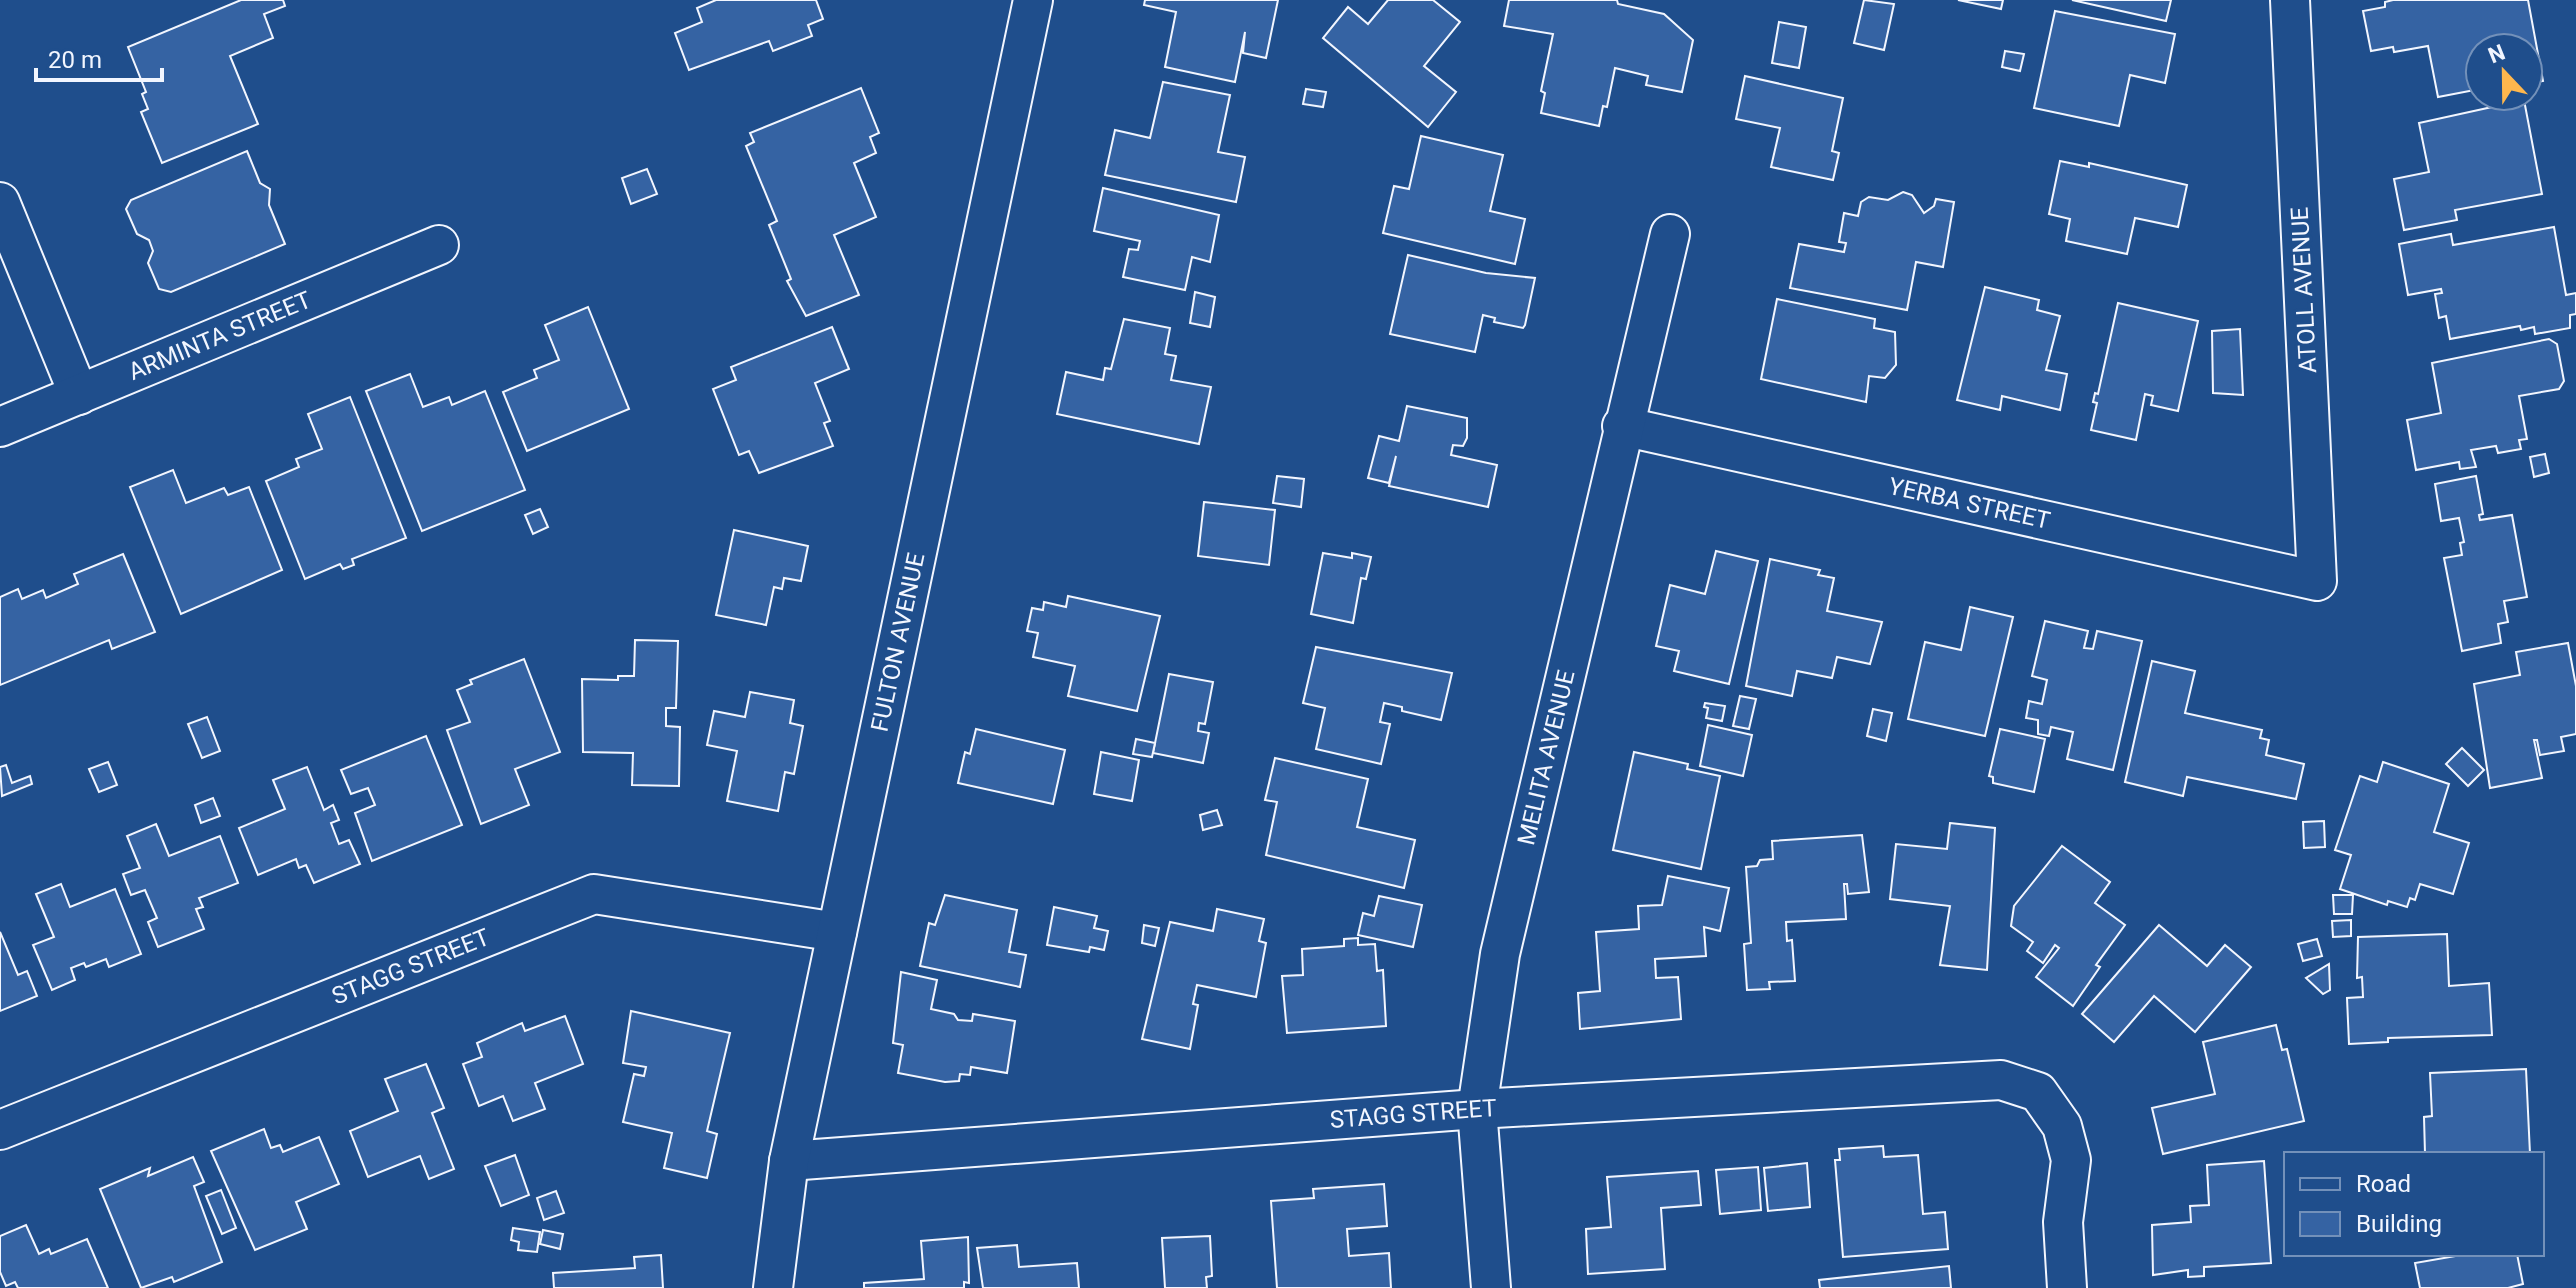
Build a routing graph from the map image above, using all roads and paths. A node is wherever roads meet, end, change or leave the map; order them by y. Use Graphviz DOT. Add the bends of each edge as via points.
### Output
graph roads {
  1 [pos="1033,0"];
  2 [pos="2290,0"];
  3 [pos="0,202"];
  4 [pos="1670,234"];
  5 [pos="439,245"];
  6 [pos="79,395"];
  7 [pos="1622,426"];
  8 [pos="0,427"];
  9 [pos="2317,581"];
  10 [pos="837,932"];
  11 [pos="1477,1109"];
  12 [pos="0,1130"];
  13 [pos="789,1161"];
  14 [pos="773,1288"];
  15 [pos="1491,1288"];
  16 [pos="2067,1288"];
  1 -- 10 [label="street, FULTON AVENUE"];
  2 -- 9 [label="street, ATOLL AVENUE"];
  3 -- 6 [label="street"];
  4 -- 7 [label="street, MELITA AVENUE"];
  5 -- 6 [label="street, ARMINTA STREET"];
  6 -- 8 [label="street, ARMINTA STREET"];
  7 -- 9 [label="street, YERBA STREET"];
  7 -- 11 [label="street, MELITA AVENUE" via="1500,954"];
  10 -- 12 [label="street, STAGG STREET" via="594,894"];
  10 -- 13 [label="street, FULTON AVENUE"];
  11 -- 13 [label="street, STAGG STREET"];
  11 -- 15 [label="street, MELITA AVENUE"];
  11 -- 16 [label="street, STAGG STREET" via="2001,1080 2038,1092 2062,1126 2071,1160 2063,1222"];
  13 -- 14 [label="street, FULTON AVENUE"];
}
